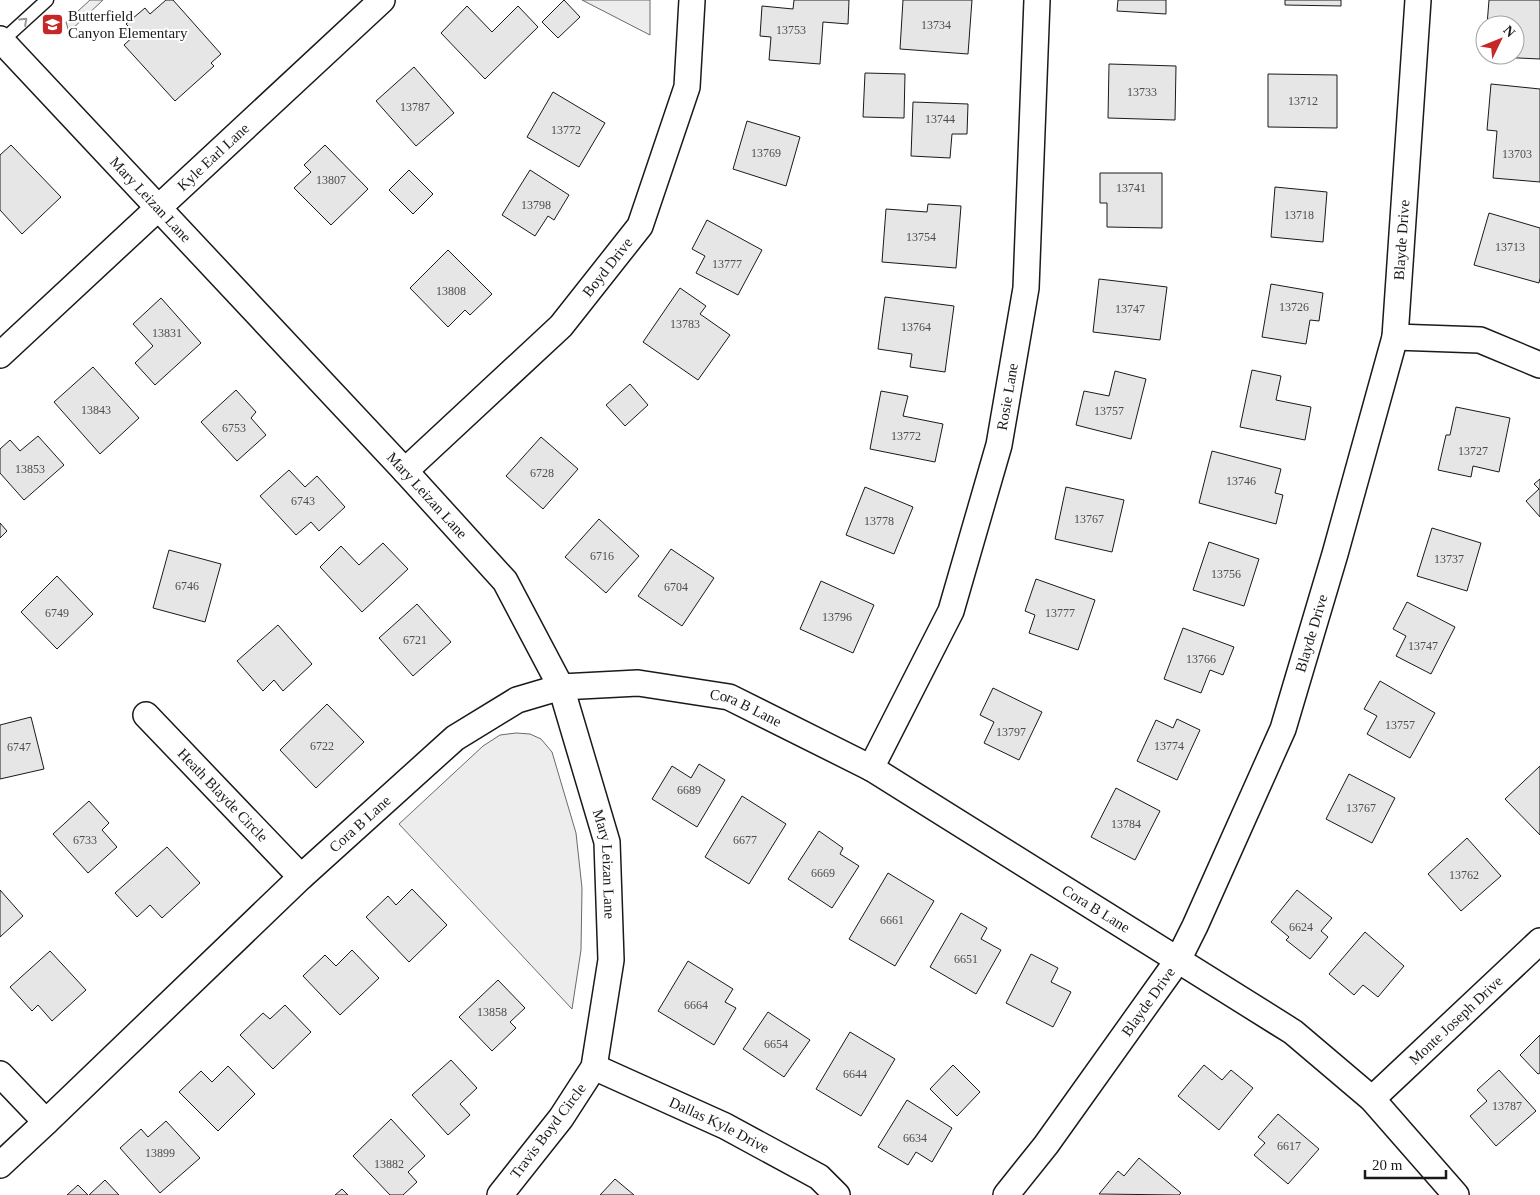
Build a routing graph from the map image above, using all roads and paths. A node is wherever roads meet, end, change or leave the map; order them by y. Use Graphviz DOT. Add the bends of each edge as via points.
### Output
graph roads {
  1 [pos="46,0"];
  2 [pos="382,0"];
  3 [pos="692,0"];
  4 [pos="1037,0"];
  5 [pos="1418,0"];
  6 [pos="1,40"];
  7 [pos="158,209"];
  8 [pos="1396,337"];
  9 [pos="0,355"];
  10 [pos="1540,365"];
  11 [pos="405,472"];
  12 [pos="561,687"];
  13 [pos="146,714"];
  14 [pos="871,768"];
  15 [pos="301,877"];
  16 [pos="1540,941"];
  17 [pos="1178,960"];
  18 [pos="594,1067"];
  19 [pos="0,1074"];
  20 [pos="1372,1099"];
  21 [pos="46,1122"];
  22 [pos="0,1165"];
  23 [pos="500,1195"];
  24 [pos="837,1195"];
  25 [pos="1006,1195"];
  26 [pos="1456,1195"];
  6 -- 1 [label="lane, one-way"];
  2 -- 7 [label="street, Kyle Earl Lane"];
  3 -- 11 [label="street, Boyd Drive" via="687,86 640,226 561,326"];
  4 -- 14 [label="street, Rosie Lane" via="1026,288 999,445 951,611"];
  5 -- 8 [label="street, Blayde Drive"];
  6 -- 7 [label="street, Mary Leizan Lane"];
  7 -- 9 [label="street, Kyle Earl Lane"];
  7 -- 11 [label="street, Mary Leizan Lane"];
  8 -- 10 [label="street" via="1480,340"];
  8 -- 17 [label="street, Blayde Drive" via="1283,729"];
  11 -- 12 [label="street, Mary Leizan Lane" via="505,581"];
  12 -- 14 [label="street, Cora B Lane" via="638,682 730,697"];
  12 -- 15 [label="street, Cora B Lane" via="517,700 456,738"];
  12 -- 18 [label="street, Mary Leizan Lane" via="607,842 611,960"];
  13 -- 15 [label="street, Heath Blayde Circle"];
  14 -- 17 [label="street, Cora B Lane"];
  15 -- 21 [label="street, Cora B Lane"];
  16 -- 20 [label="street, Monte Joseph Drive"];
  17 -- 20 [label="street, Cora B Lane" via="1293,1032"];
  17 -- 25 [label="street, Blayde Drive" via="1052,1138"];
  18 -- 23 [label="street, Travis Boyd Circle" via="561,1118"];
  18 -- 24 [label="street, Dallas Kyle Drive" via="725,1126 818,1177"];
  19 -- 21 [label="street"];
  20 -- 26 [label="street, Cora B Lane"];
  21 -- 22 [label="street, Cora B Lane"];
}
